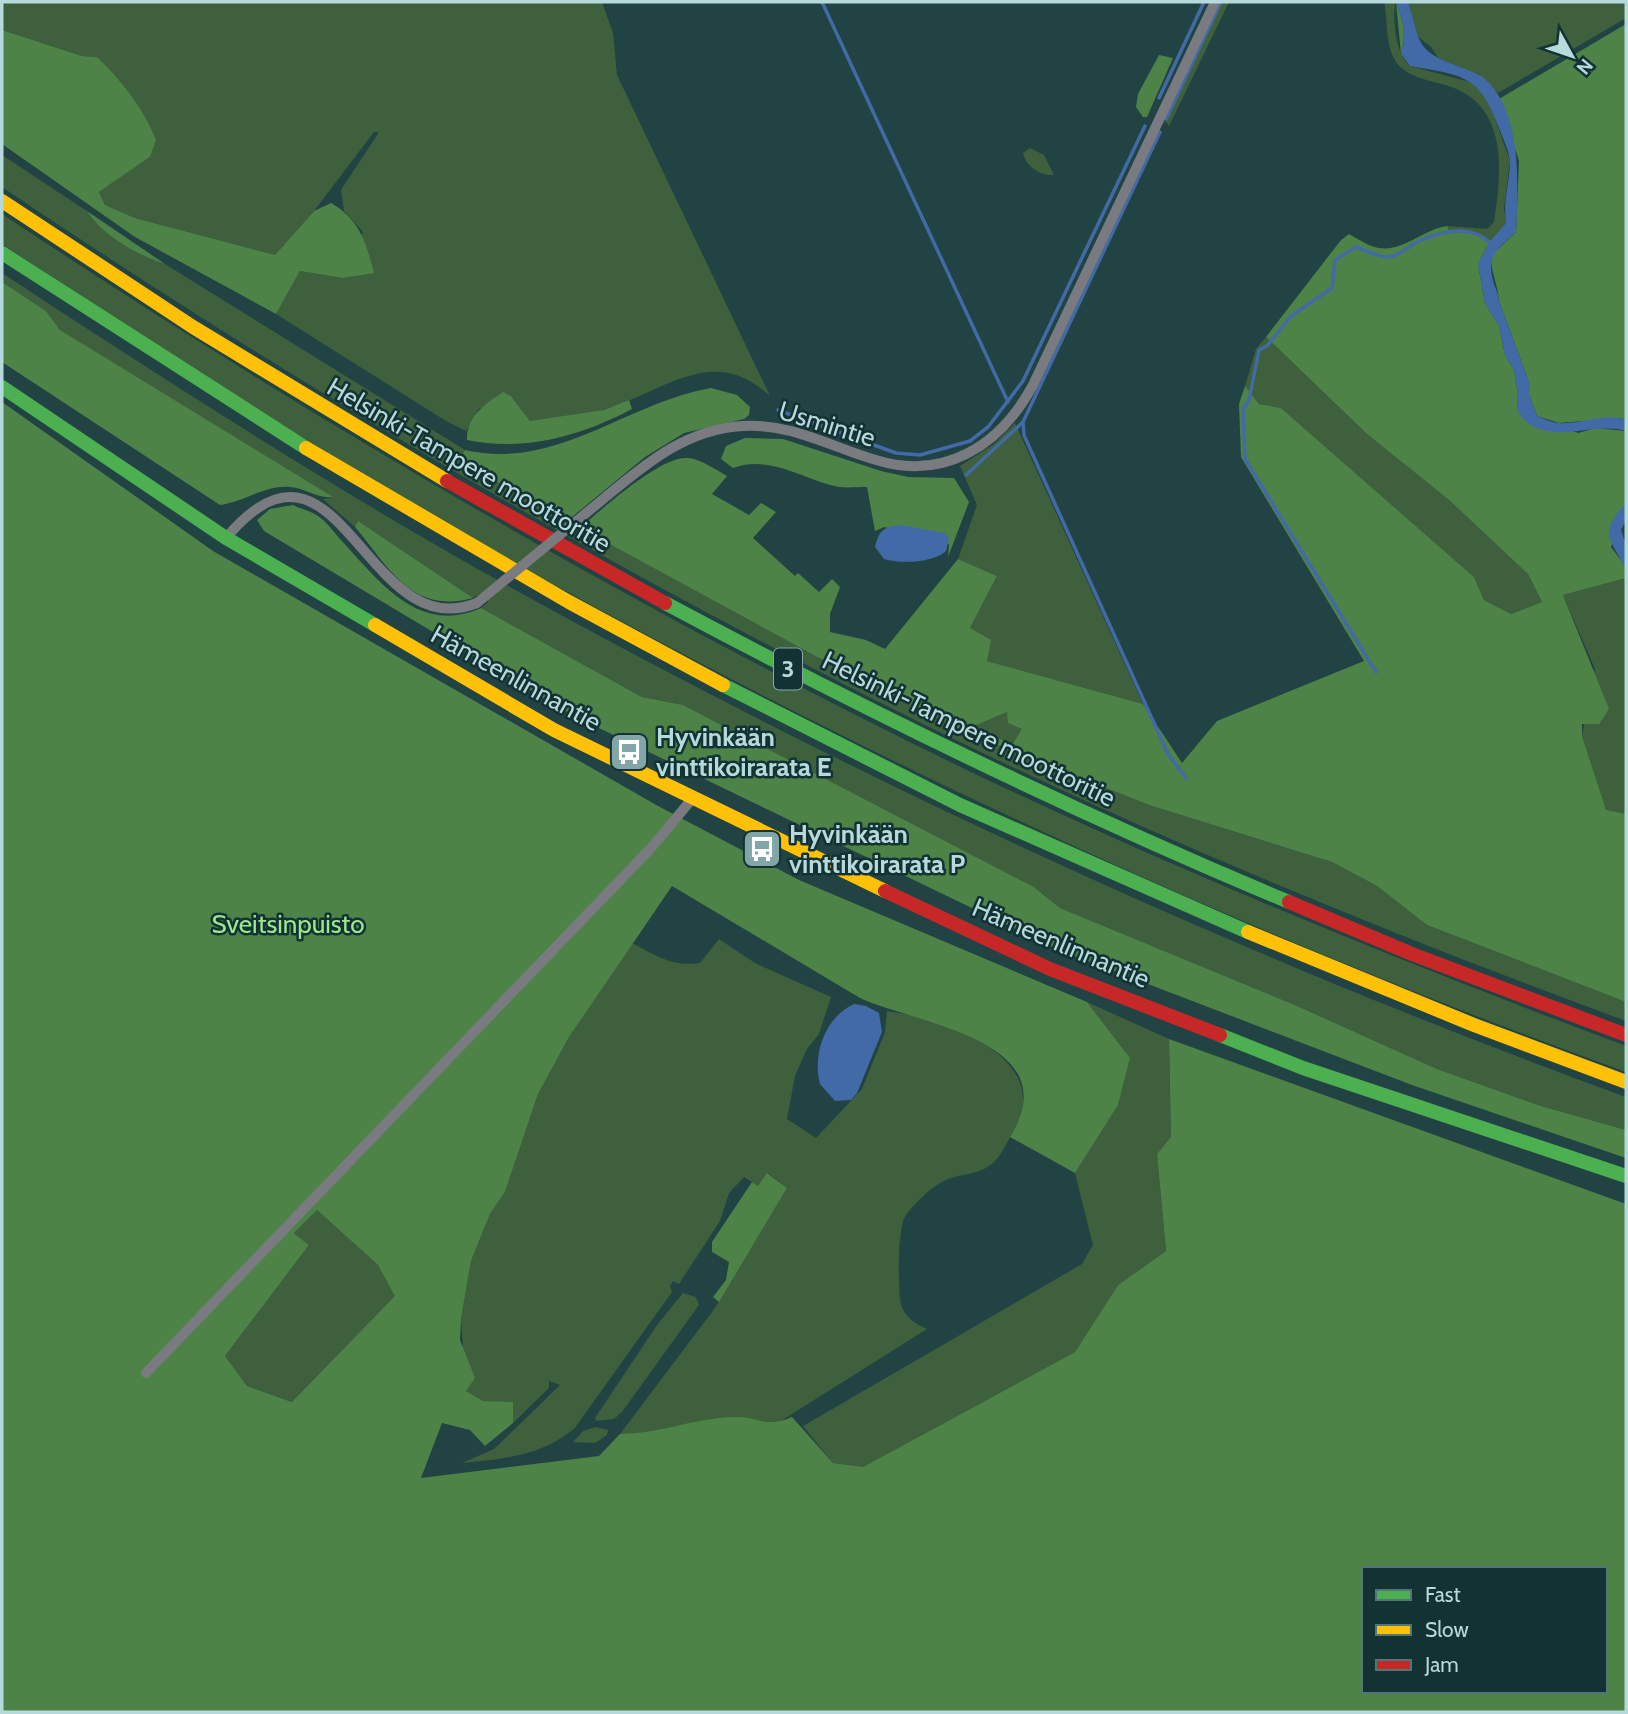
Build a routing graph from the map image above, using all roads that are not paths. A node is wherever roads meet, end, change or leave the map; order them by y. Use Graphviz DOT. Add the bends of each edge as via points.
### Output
graph roads {
  1 [pos="1215,2"];
  2 [pos="2,201"];
  3 [pos="2,253"];
  4 [pos="2,387"];
  5 [pos="226,538"];
  6 [pos="692,799"];
  7 [pos="1626,1035"];
  8 [pos="1626,1082"];
  9 [pos="1626,1176"];
  10 [pos="146,1373"];
  1 -- 5 [label="street, Usmintie, bridge" via="1032,385 1012,419 987,443 959,459 915,467 873,460 777,428 714,429 665,450 477,603 466,607 437,608 413,598 388,579 330,512 293,497 268,500"];
  2 -- 7 [label="main road, Helsinki-Tampere moottoritie / 3" via="144,297 432,474 734,642 1157,845 1361,933"];
  3 -- 8 [label="main road, 3" via="144,349 374,491 537,585 913,782 1360,980"];
  4 -- 5 [label="main road, Hämeenlinnantie"];
  5 -- 6 [label="main road, Hämeenlinnantie" via="554,730"];
  6 -- 9 [label="main road, Hämeenlinnantie" via="1050,969 1303,1068"];
  6 -- 10 [label="street" via="651,848"];
}
